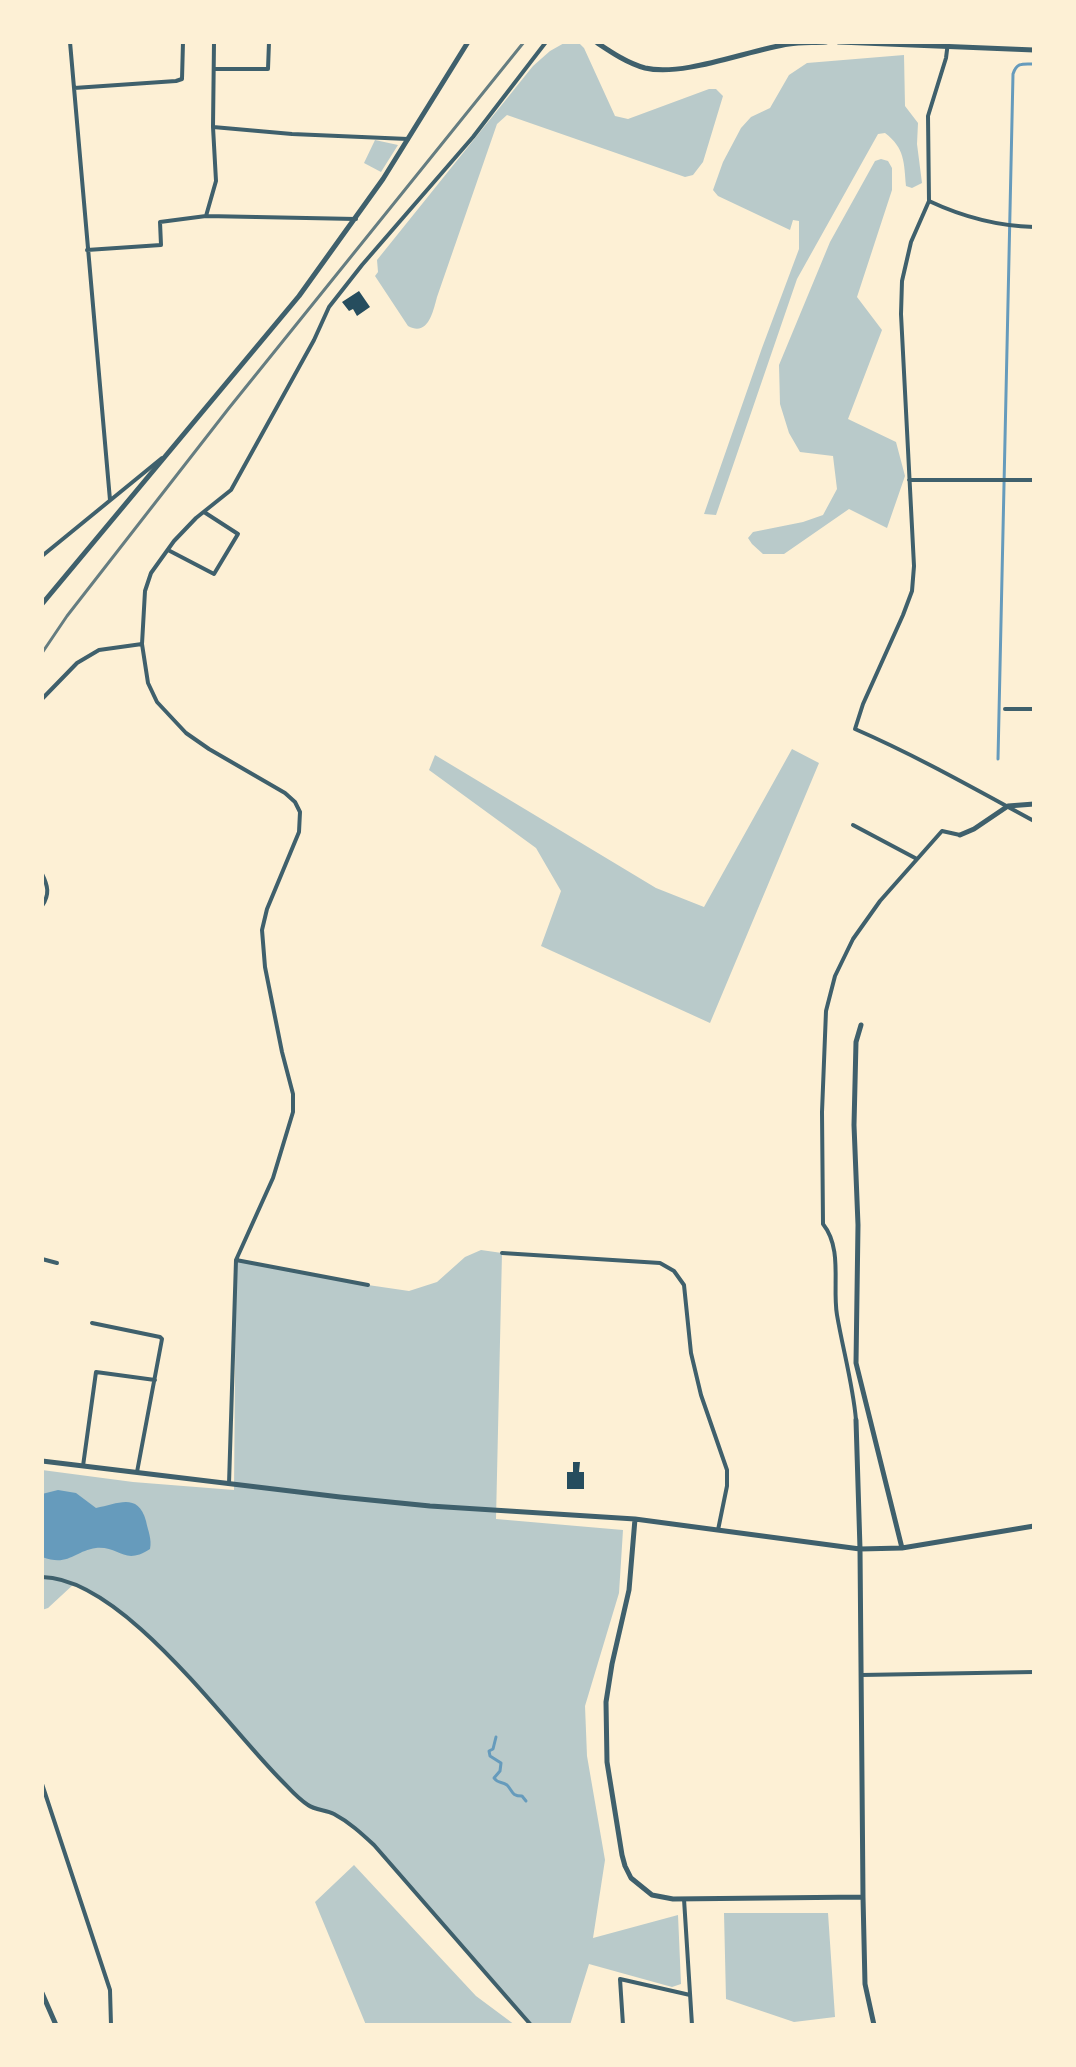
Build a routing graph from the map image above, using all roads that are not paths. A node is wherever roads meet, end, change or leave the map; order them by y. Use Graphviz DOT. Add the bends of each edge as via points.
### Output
graph roads {
  1 [pos="70,42"];
  2 [pos="183,42"];
  3 [pos="214,42"];
  4 [pos="269,42"];
  5 [pos="468,42"];
  6 [pos="546,42"];
  7 [pos="596,42"];
  8 [pos="826,42"];
  9 [pos="839,42"];
  10 [pos="947,45"];
  11 [pos="1034,50"];
  12 [pos="214,69"];
  13 [pos="74,88"];
  14 [pos="213,127"];
  15 [pos="408,139"];
  16 [pos="929,201"];
  17 [pos="206,216"];
  18 [pos="356,219"];
  19 [pos="1034,227"];
  20 [pos="87,250"];
  21 [pos="172,450"];
  22 [pos="909,480"];
  23 [pos="1034,480"];
  24 [pos="110,500"];
  25 [pos="204,512"];
  26 [pos="168,550"];
  27 [pos="42,556"];
  28 [pos="42,604"];
  29 [pos="142,644"];
  30 [pos="42,699"];
  31 [pos="1005,709"];
  32 [pos="1034,710"];
  33 [pos="1034,804"];
  34 [pos="1008,806"];
  35 [pos="1034,821"];
  36 [pos="853,825"];
  37 [pos="960,835"];
  38 [pos="917,859"];
  39 [pos="42,874"];
  40 [pos="42,906"];
  41 [pos="861,1025"];
  42 [pos="502,1253"];
  43 [pos="42,1259"];
  44 [pos="236,1260"];
  45 [pos="57,1263"];
  46 [pos="368,1285"];
  47 [pos="92,1323"];
  48 [pos="155,1380"];
  49 [pos="856,1420"];
  50 [pos="42,1461"];
  51 [pos="83,1466"];
  52 [pos="137,1472"];
  53 [pos="229,1484"];
  54 [pos="635,1519"];
  55 [pos="1034,1526"];
  56 [pos="718,1531"];
  57 [pos="902,1548"];
  58 [pos="860,1549"];
  59 [pos="42,1577"];
  60 [pos="1034,1672"];
  61 [pos="861,1675"];
  62 [pos="42,1784"];
  63 [pos="863,1896"];
  64 [pos="684,1899"];
  65 [pos="42,1993"];
  66 [pos="690,1995"];
  67 [pos="56,2025"];
  68 [pos="111,2025"];
  69 [pos="531,2025"];
  70 [pos="623,2025"];
  71 [pos="692,2025"];
  72 [pos="874,2025"];
  1 -- 13 [label="street"];
  2 -- 13 [label="street" via="182,79"];
  3 -- 12 [label="street"];
  4 -- 12 [label="street" via="268,69"];
  5 -- 15 [label="street"];
  6 -- 25 [label="street" via="473,137 329,307 231,490"];
  7 -- 8 [label="street" via="624,60 664,70 790,44"];
  9 -- 10 [label="street"];
  10 -- 11 [label="street"];
  10 -- 16 [label="street" via="928,116"];
  12 -- 14 [label="street"];
  13 -- 20 [label="street"];
  14 -- 15 [label="street"];
  14 -- 17 [label="street" via="216,181"];
  15 -- 18 [label="street"];
  16 -- 19 [label="street" via="957,214 1011,227"];
  16 -- 22 [label="street" via="911,242 902,281"];
  17 -- 18 [label="street"];
  17 -- 20 [label="street" via="160,222 160,245"];
  18 -- 21 [label="street" via="299,296"];
  20 -- 24 [label="street"];
  21 -- 24 [label="street"];
  21 -- 28 [label="street"];
  22 -- 23 [label="street"];
  22 -- 34 [label="street" via="912,591 855,729"];
  24 -- 27 [label="street"];
  25 -- 26 [label="street"];
  25 -- 26 [label="street" via="238,534 214,574"];
  26 -- 29 [label="street" via="145,591"];
  29 -- 30 [label="street" via="99,650 77,663"];
  29 -- 44 [label="street" via="148,683 171,718 209,749 285,793 300,812 299,832 262,930 265,968 293,1094 293,1112 273,1178"];
  31 -- 32 [label="street"];
  33 -- 34 [label="street"];
  34 -- 35 [label="street"];
  34 -- 37 [label="street"];
  36 -- 38 [label="street"];
  37 -- 38 [label="street" via="942,831"];
  38 -- 49 [label="street" via="853,939 835,976 826,1011 822,1112 824,1224 831,1234 837,1278 836,1311"];
  39 -- 40 [label="street" via="48,887"];
  41 -- 57 [label="street" via="856,1042 854,1113 858,1225 856,1363"];
  42 -- 56 [label="street" via="660,1263 674,1271 684,1285 691,1353 727,1470"];
  43 -- 45 [label="street"];
  44 -- 46 [label="street"];
  44 -- 53 [label="street"];
  47 -- 48 [label="street" via="160,1337"];
  48 -- 51 [label="street" via="96,1372"];
  48 -- 52 [label="street"];
  49 -- 58 [label="street"];
  50 -- 51 [label="street"];
  51 -- 52 [label="street"];
  52 -- 53 [label="street"];
  53 -- 54 [label="street" via="430,1506"];
  54 -- 56 [label="street"];
  54 -- 64 [label="street" via="629,1590 606,1702 607,1762 622,1855 631,1878 659,1898"];
  55 -- 57 [label="street"];
  56 -- 58 [label="street"];
  57 -- 58 [label="street"];
  58 -- 61 [label="street"];
  59 -- 69 [label="street" via="75,1583 125,1614 173,1660 280,1780 309,1805 351,1824 374,1845"];
  60 -- 61 [label="street"];
  61 -- 63 [label="street"];
  62 -- 68 [label="street" via="110,1990"];
  63 -- 64 [label="street"];
  63 -- 72 [label="street" via="865,1984"];
  64 -- 66 [label="street"];
  65 -- 67 [label="street"];
  66 -- 70 [label="street" via="620,1979"];
  66 -- 71 [label="street"];
}
